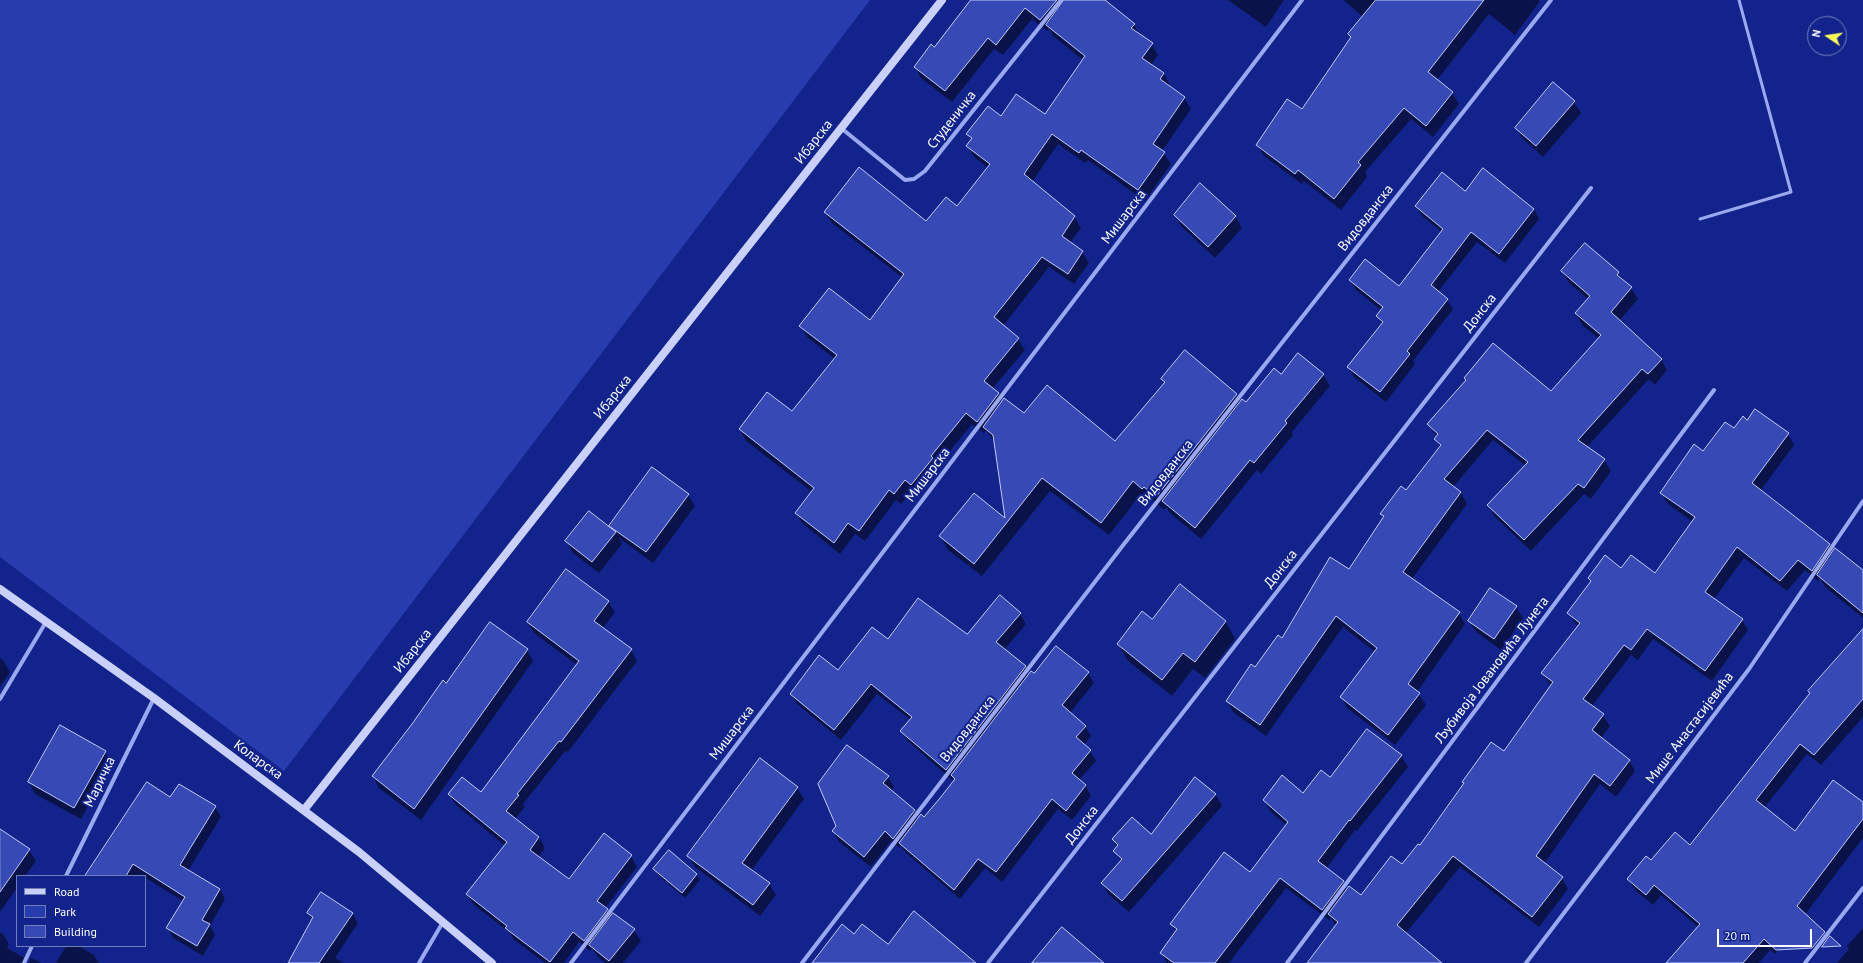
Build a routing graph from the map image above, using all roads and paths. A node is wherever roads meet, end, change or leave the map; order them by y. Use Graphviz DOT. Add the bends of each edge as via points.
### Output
graph roads {
  1 [pos="942,0"];
  2 [pos="1061,0"];
  3 [pos="1302,0"];
  4 [pos="1552,0"];
  5 [pos="1739,0"];
  6 [pos="841,128"];
  7 [pos="1591,188"];
  8 [pos="1700,219"];
  9 [pos="1714,390"];
  10 [pos="1863,501"];
  11 [pos="0,589"];
  12 [pos="46,622"];
  13 [pos="154,698"];
  14 [pos="0,699"];
  15 [pos="304,810"];
  16 [pos="66,875"];
  17 [pos="1863,888"];
  18 [pos="443,922"];
  19 [pos="32,947"];
  20 [pos="24,963"];
  21 [pos="419,963"];
  22 [pos="492,963"];
  23 [pos="571,963"];
  24 [pos="802,963"];
  25 [pos="988,963"];
  26 [pos="1287,963"];
  27 [pos="1526,963"];
  28 [pos="1805,963"];
  1 -- 6 [label="street, Ибарска"];
  2 -- 6 [label="street, Студеничка" via="925,172 914,179 905,180"];
  3 -- 23 [label="street, Мишарска"];
  4 -- 24 [label="street, Видовданска" via="1124,544"];
  5 -- 8 [label="lane" via="1791,192"];
  6 -- 15 [label="street, Ибарска"];
  7 -- 25 [label="street, Донска"];
  9 -- 26 [label="street, Љубивоја Јовановића Лунета"];
  10 -- 27 [label="street, Мише Анастасијевића" via="1749,669"];
  11 -- 12 [label="street, Коларска"];
  12 -- 13 [label="street, Коларска"];
  12 -- 14 [label="street"];
  13 -- 15 [label="street, Коларска"];
  13 -- 16 [label="street, Маричка"];
  15 -- 18 [label="street, Коларска" via="373,862"];
  17 -- 28 [label="street"];
  18 -- 21 [label="street"];
  18 -- 22 [label="street, Коларска"];
  19 -- 20 [label="street"];
}
